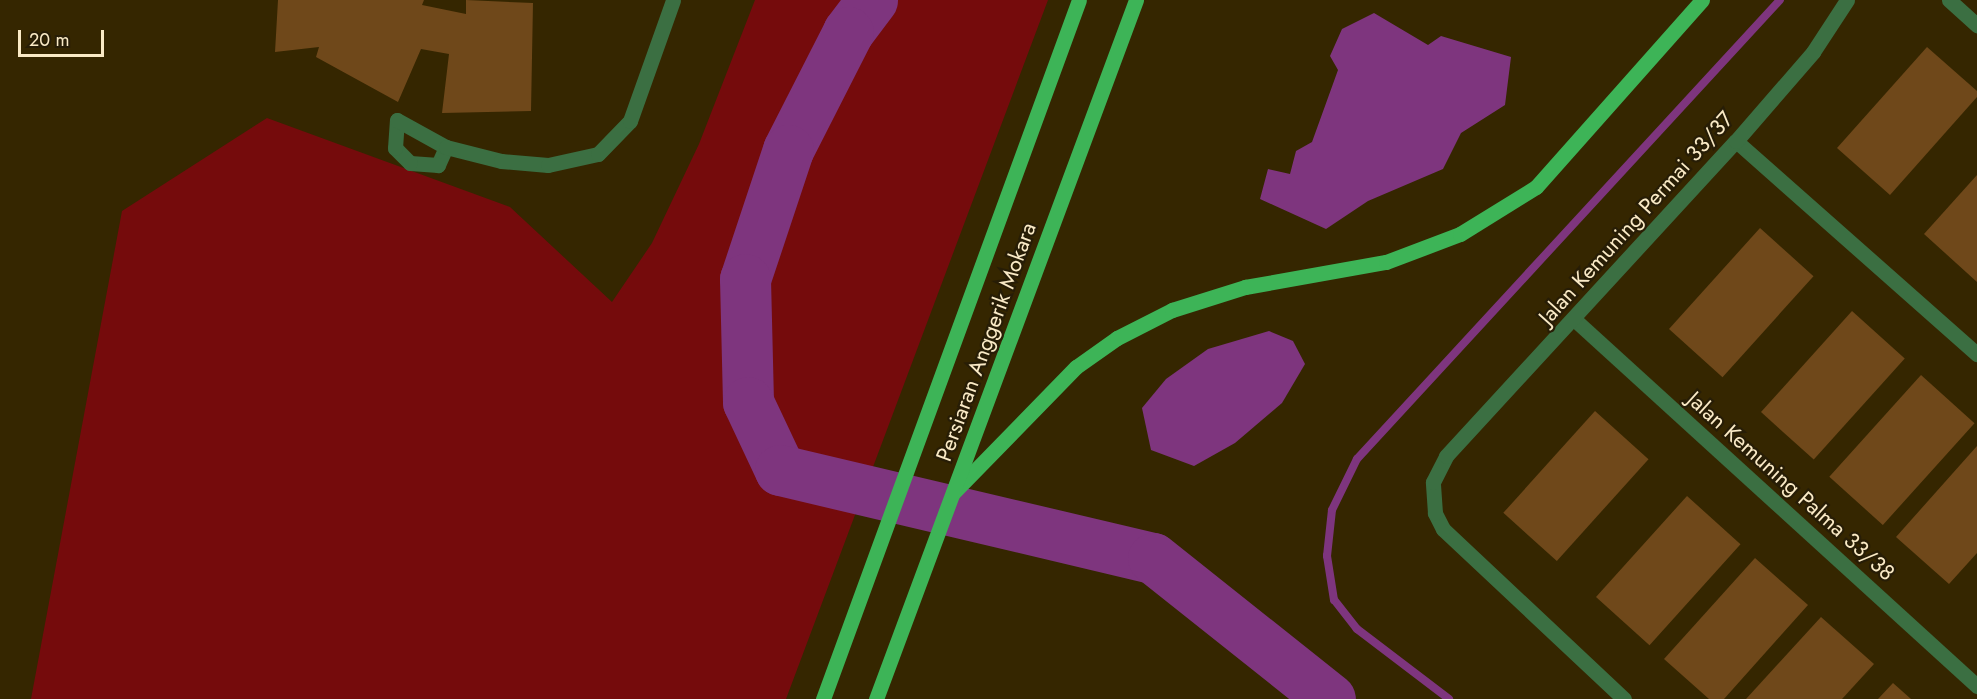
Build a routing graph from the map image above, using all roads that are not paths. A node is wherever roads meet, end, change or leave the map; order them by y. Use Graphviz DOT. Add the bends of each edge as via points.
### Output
graph roads {
  1 [pos="673,0"];
  2 [pos="1079,0"];
  3 [pos="1136,0"];
  4 [pos="1702,0"];
  5 [pos="1847,0"];
  6 [pos="1949,0"];
  7 [pos="1977,25"];
  8 [pos="1736,141"];
  9 [pos="446,147"];
  10 [pos="1575,320"];
  11 [pos="1977,354"];
  12 [pos="953,493"];
  13 [pos="1977,686"];
  14 [pos="823,699"];
  15 [pos="876,699"];
  16 [pos="1624,699"];
  1 -- 9 [label="street" via="630,122 598,154 548,165 501,161"];
  2 -- 14 [label="main road, Persiaran Anggerik Mokara"];
  3 -- 12 [label="main road, Persiaran Anggerik Mokara"];
  4 -- 12 [label="main road" via="1536,187 1460,234 1386,262 1245,287 1172,310 1117,338 1076,367"];
  5 -- 8 [label="street, Jalan Kemuning Permai 33/37" via="1813,52"];
  6 -- 7 [label="street"];
  8 -- 10 [label="street, Jalan Kemuning Permai 33/37"];
  8 -- 11 [label="street"];
  10 -- 13 [label="street, Jalan Kemuning Palma 33/38"];
  10 -- 16 [label="street, Jalan Kemuning Permai 33/37" via="1446,456 1433,482 1435,513 1443,529"];
  12 -- 15 [label="main road, Persiaran Anggerik Mokara"];
}
